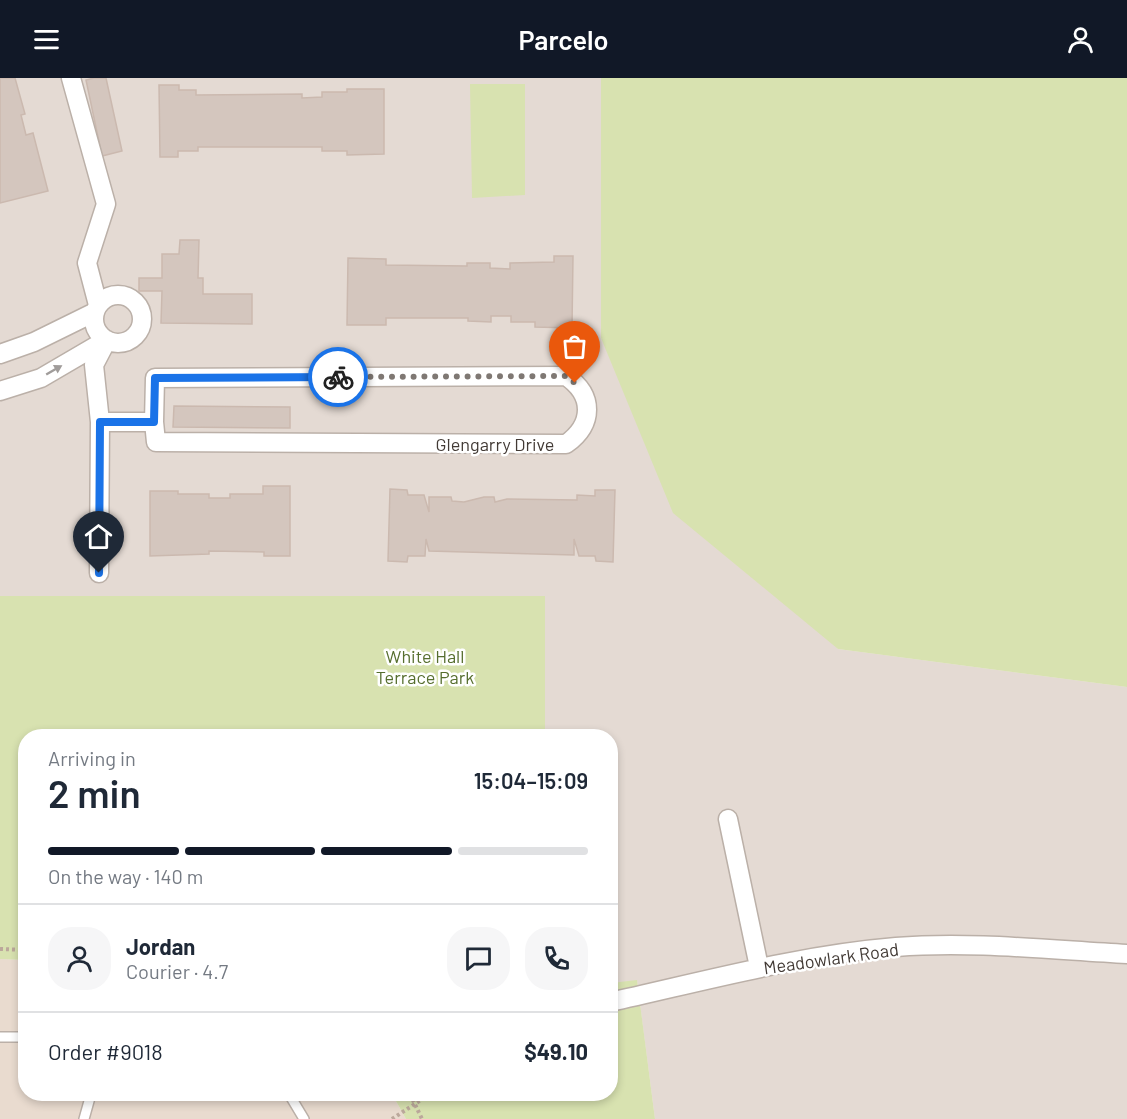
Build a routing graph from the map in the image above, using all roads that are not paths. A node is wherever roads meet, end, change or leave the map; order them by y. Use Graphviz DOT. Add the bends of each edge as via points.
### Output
graph roads {
  1 [pos="71,78"];
  2 [pos="96,308"];
  3 [pos="106,340"];
  4 [pos="0,354"];
  5 [pos="0,391"];
  6 [pos="100,422"];
  7 [pos="154,422"];
  8 [pos="99,573"];
  9 [pos="728,819"];
  10 [pos="1127,954"];
  11 [pos="759,967"];
  12 [pos="618,1000"];
  13 [pos="0,1037"];
  14 [pos="18,1037"];
  15 [pos="89,1101"];
  16 [pos="294,1101"];
  17 [pos="84,1119"];
  18 [pos="304,1119"];
  1 -- 2 [label="street" via="106,204 87,263"];
  2 -- 3 [label="street" via="96,328"];
  2 -- 3 [label="street" via="118,294 134,299 142,312 137,335 122,343"];
  2 -- 4 [label="street" via="34,342"];
  5 -- 3 [label="street, one-way" via="40,378"];
  3 -- 6 [label="street" via="94,365"];
  6 -- 7 [label="street"];
  6 -- 8 [label="street"];
  7 -- 7 [label="street, Glengarry Drive" via="156,442 566,444 576,437 587,416 583,392 566,376 155,378"];
  9 -- 11 [label="street"];
  10 -- 11 [label="street, Meadowlark Road" via="981,946 898,947 842,952"];
  11 -- 12 [label="street, Meadowlark Road"];
  13 -- 14 [label="lane"];
  15 -- 17 [label="lane"];
  16 -- 18 [label="lane"];
}
